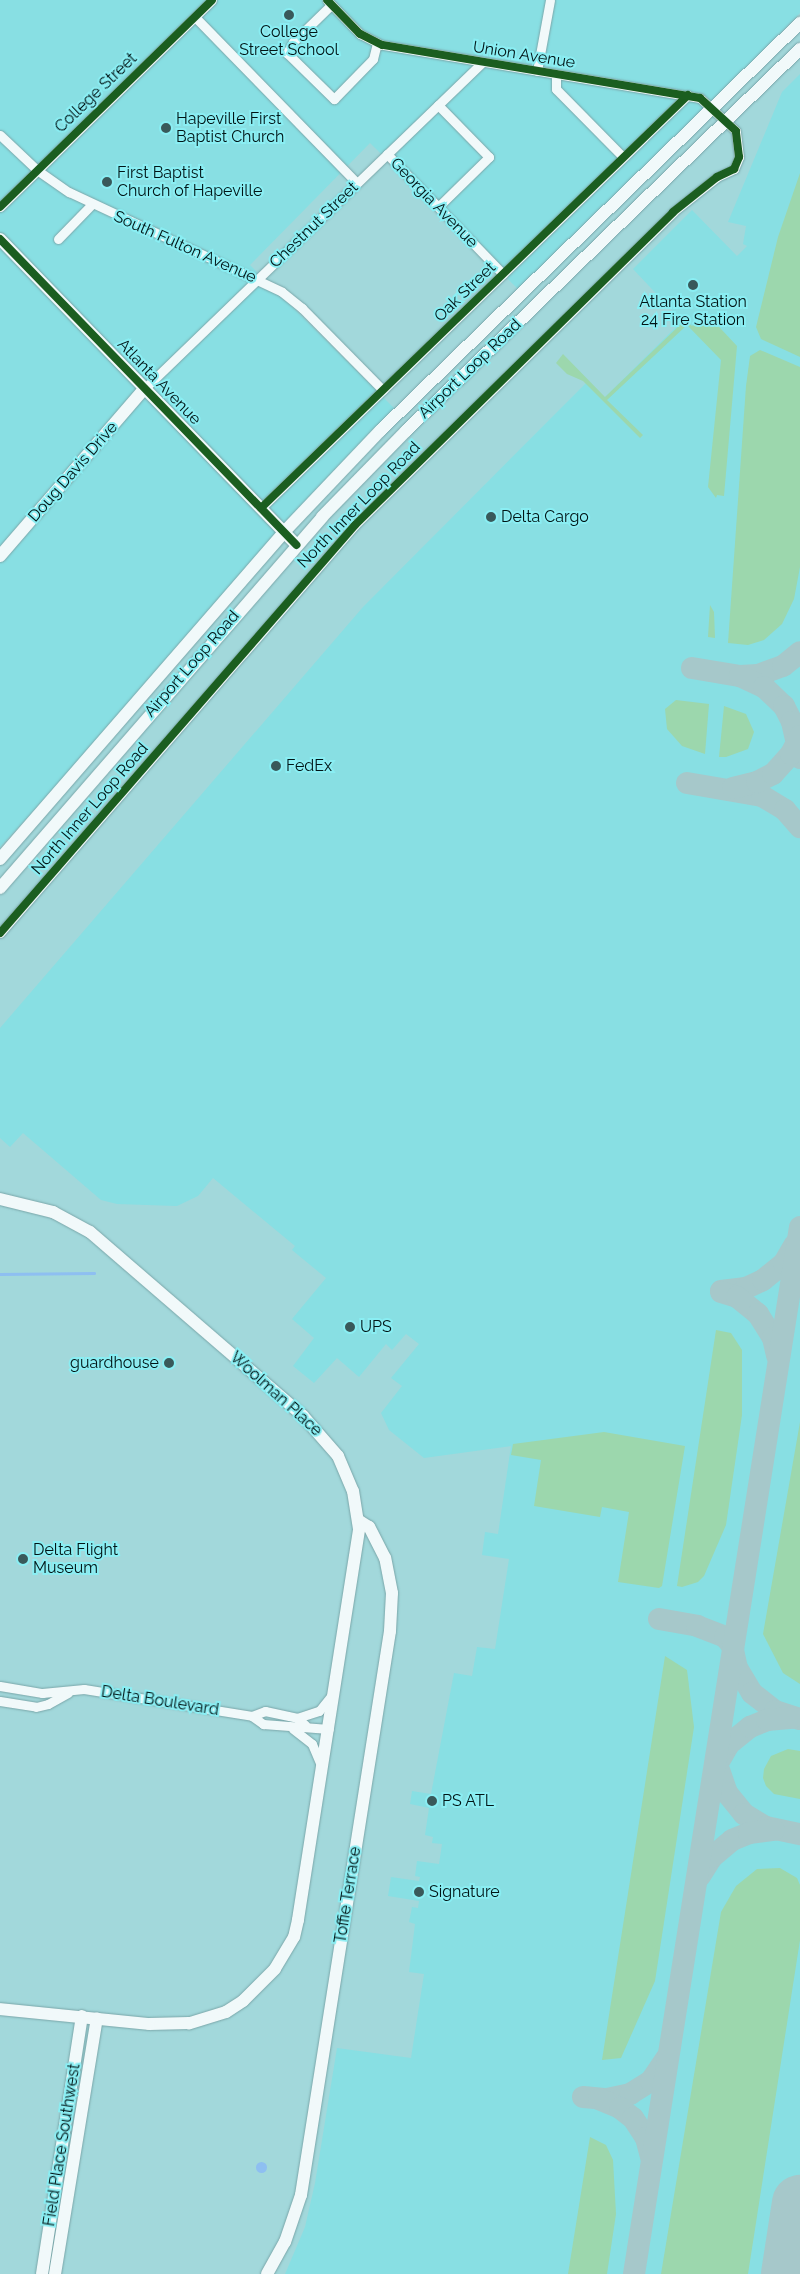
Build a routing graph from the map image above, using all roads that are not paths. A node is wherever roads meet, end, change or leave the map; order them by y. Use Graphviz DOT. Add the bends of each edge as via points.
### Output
graph roads {
  1 [pos="212,0"];
  2 [pos="550,0"];
  3 [pos="329,2"];
  4 [pos="195,16"];
  5 [pos="800,23"];
  6 [pos="377,43"];
  7 [pos="800,49"];
  8 [pos="482,62"];
  9 [pos="537,71"];
  10 [pos="556,74"];
  11 [pos="688,95"];
  12 [pos="438,104"];
  13 [pos="712,107"];
  14 [pos="726,120"];
  15 [pos="0,135"];
  16 [pos="386,154"];
  17 [pos="624,157"];
  18 [pos="37,170"];
  19 [pos="357,183"];
  20 [pos="92,204"];
  21 [pos="0,207"];
  22 [pos="438,207"];
  23 [pos="0,239"];
  24 [pos="58,239"];
  25 [pos="503,274"];
  26 [pos="258,278"];
  27 [pos="145,388"];
  28 [pos="383,390"];
  29 [pos="261,508"];
  30 [pos="284,532"];
  31 [pos="297,545"];
  32 [pos="0,556"];
  33 [pos="0,859"];
  34 [pos="0,888"];
  35 [pos="0,933"];
  36 [pos="0,1199"];
  37 [pos="358,1520"];
  38 [pos="0,1686"];
  39 [pos="335,1690"];
  40 [pos="68,1692"];
  41 [pos="0,1701"];
  42 [pos="252,1716"];
  43 [pos="297,1718"];
  44 [pos="305,1725"];
  45 [pos="293,1729"];
  46 [pos="329,1729"];
  47 [pos="322,1769"];
  48 [pos="0,2009"];
  49 [pos="82,2016"];
  50 [pos="97,2018"];
  51 [pos="62,2146"];
  52 [pos="76,2147"];
  53 [pos="48,2236"];
  54 [pos="61,2238"];
  55 [pos="42,2274"];
  56 [pos="55,2274"];
  57 [pos="266,2274"];
  1 -- 4 [label="street, College Street"];
  2 -- 9 [label="street"];
  3 -- 6 [label="street, Union Avenue" via="360,34"];
  3 -- 6 [label="street" via="287,53 334,99 373,59"];
  4 -- 18 [label="street, College Street"];
  4 -- 19 [label="street"];
  5 -- 13 [label="street, Airport Loop Road"];
  6 -- 8 [label="street, Union Avenue"];
  7 -- 14 [label="street, Airport Loop Road"];
  8 -- 9 [label="street, Union Avenue"];
  8 -- 12 [label="street, Chestnut Street"];
  9 -- 10 [label="street, Union Avenue"];
  10 -- 11 [label="street, Union Avenue"];
  10 -- 17 [label="street" via="556,89"];
  11 -- 13 [label="street, Union Avenue" via="700,98"];
  11 -- 17 [label="street, Oak Street"];
  12 -- 16 [label="street, Chestnut Street"];
  12 -- 22 [label="street" via="489,157"];
  13 -- 14 [label="street, Union Avenue"];
  13 -- 30 [label="street, Airport Loop Road" via="380,430"];
  14 -- 31 [label="street, Airport Loop Road" via="406,431"];
  14 -- 35 [label="street, North Inner Loop Road" via="736,132 739,145 734,169 717,177 673,212 355,526"];
  15 -- 18 [label="street, South Fulton Avenue"];
  16 -- 19 [label="street, Chestnut Street"];
  16 -- 22 [label="street, Georgia Avenue"];
  17 -- 25 [label="street, Oak Street"];
  18 -- 20 [label="street, South Fulton Avenue"];
  18 -- 21 [label="street, College Street"];
  19 -- 26 [label="street, Chestnut Street"];
  20 -- 24 [label="street"];
  20 -- 26 [label="street, South Fulton Avenue"];
  22 -- 25 [label="street, Georgia Avenue"];
  23 -- 27 [label="street, Atlanta Avenue"];
  25 -- 28 [label="street, Oak Street"];
  26 -- 27 [label="street, Chestnut Street"];
  26 -- 28 [label="street, South Fulton Avenue" via="302,308"];
  27 -- 29 [label="street, Atlanta Avenue"];
  27 -- 32 [label="street, Doug Davis Drive"];
  28 -- 29 [label="street, Oak Street"];
  29 -- 30 [label="street, Atlanta Avenue"];
  30 -- 31 [label="street, Atlanta Avenue"];
  30 -- 33 [label="street, Airport Loop Road"];
  31 -- 34 [label="street, Airport Loop Road"];
  36 -- 37 [label="street, Woolman Place" via="53,1212 90,1232 321,1434 338,1456 349,1479"];
  37 -- 39 [label="street, Woolman Place" via="356,1561"];
  37 -- 57 [label="street, Toffie Terrace" via="370,1527 385,1558 392,1593 390,1631 301,2195 284,2242"];
  38 -- 40 [label="street, Delta Boulevard" via="42,1693"];
  39 -- 43 [label="street" via="319,1711"];
  39 -- 46 [label="street, Woolman Place"];
  40 -- 41 [label="street, Delta Boulevard" via="36,1707"];
  40 -- 42 [label="street, Delta Boulevard" via="84,1689"];
  42 -- 43 [label="street, Delta Boulevard" via="265,1711"];
  42 -- 45 [label="street, Delta Boulevard" via="263,1724"];
  43 -- 44 [label="street, Delta Boulevard"];
  44 -- 45 [label="street, Delta Boulevard"];
  44 -- 46 [label="street, Delta Boulevard"];
  45 -- 47 [label="street" via="312,1744"];
  46 -- 47 [label="street, Woolman Place"];
  47 -- 50 [label="street, Woolman Place" via="294,1936 275,1969 259,1987 226,2012 189,2023 149,2024"];
  48 -- 49 [label="street, Woolman Place"];
  49 -- 50 [label="street, Woolman Place"];
  49 -- 51 [label="street, Field Place Southwest"];
  50 -- 52 [label="street, Field Place Southwest"];
  51 -- 52 [label="street"];
  51 -- 53 [label="street, Field Place Southwest"];
  52 -- 54 [label="street, Field Place Southwest"];
  53 -- 54 [label="street"];
  53 -- 55 [label="street, Field Place Southwest"];
  54 -- 56 [label="street, Field Place Southwest"];
}
